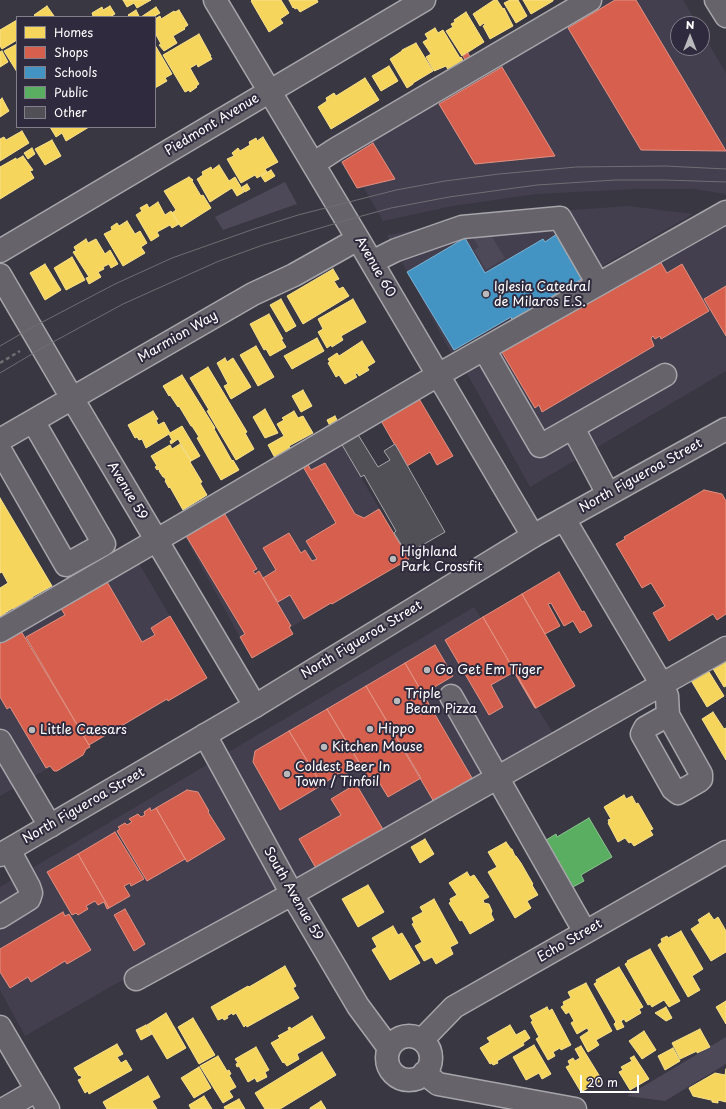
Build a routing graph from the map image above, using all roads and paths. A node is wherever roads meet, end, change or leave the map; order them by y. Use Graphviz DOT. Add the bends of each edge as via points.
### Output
graph roads {
  1 [pos="215,0"];
  2 [pos="424,0"];
  3 [pos="590,0"];
  4 [pos="716,0"];
  5 [pos="726,16"];
  6 [pos="269,92"];
  7 [pos="313,164"];
  8 [pos="726,212"];
  9 [pos="358,239"];
  10 [pos="0,251"];
  11 [pos="372,262"];
  12 [pos="0,275"];
  13 [pos="598,284"];
  14 [pos="484,349"];
  15 [pos="438,375"];
  16 [pos="665,375"];
  17 [pos="72,398"];
  18 [pos="33,421"];
  19 [pos="573,428"];
  20 [pos="725,430"];
  21 [pos="0,440"];
  22 [pos="0,450"];
  23 [pos="608,494"];
  24 [pos="564,519"];
  25 [pos="533,536"];
  26 [pos="157,540"];
  27 [pos="0,631"];
  28 [pos="726,648"];
  29 [pos="662,685"];
  30 [pos="451,696"];
  31 [pos="255,706"];
  32 [pos="668,715"];
  33 [pos="205,735"];
  34 [pos="0,741"];
  35 [pos="498,778"];
  36 [pos="50,826"];
  37 [pos="726,852"];
  38 [pos="5,853"];
  39 [pos="292,894"];
  40 [pos="0,917"];
  41 [pos="585,932"];
  42 [pos="136,979"];
  43 [pos="0,1027"];
  44 [pos="422,1040"];
  45 [pos="389,1048"];
  46 [pos="424,1073"];
  47 [pos="37,1090"];
  48 [pos="4,1109"];
  49 [pos="48,1109"];
  50 [pos="575,1109"];
  1 -- 6 [label="street, Avenue 60"];
  2 -- 6 [label="street, Piedmont Avenue"];
  3 -- 7 [label="street"];
  4 -- 5 [label="street"];
  6 -- 7 [label="street, Avenue 60"];
  6 -- 10 [label="street, Piedmont Avenue"];
  7 -- 9 [label="street, Avenue 60"];
  8 -- 13 [label="street"];
  9 -- 11 [label="street, Avenue 60"];
  9 -- 17 [label="street, Marmion Way" via="294,275 253,294"];
  11 -- 13 [label="street" via="396,250 462,227 560,218"];
  11 -- 15 [label="street, Avenue 60"];
  12 -- 17 [label="street, Avenue 59"];
  13 -- 14 [label="street"];
  14 -- 15 [label="street"];
  14 -- 19 [label="street" via="540,446"];
  15 -- 25 [label="street, Avenue 60"];
  15 -- 26 [label="street"];
  16 -- 19 [label="street"];
  17 -- 18 [label="street, Marmion Way"];
  17 -- 26 [label="street, Avenue 59"];
  18 -- 21 [label="street, Marmion Way"];
  18 -- 22 [label="street" via="104,544 66,565"];
  19 -- 23 [label="street"];
  20 -- 23 [label="street, North Figueroa Street"];
  23 -- 24 [label="street, North Figueroa Street"];
  24 -- 25 [label="street, North Figueroa Street"];
  24 -- 29 [label="street"];
  25 -- 31 [label="street, North Figueroa Street"];
  26 -- 27 [label="street"];
  26 -- 31 [label="street, Avenue 59"];
  28 -- 29 [label="street"];
  29 -- 32 [label="street" via="667,696"];
  29 -- 35 [label="street"];
  30 -- 35 [label="street"];
  31 -- 33 [label="street, North Figueroa Street"];
  33 -- 36 [label="street, North Figueroa Street"];
  33 -- 39 [label="street, South Avenue 59"];
  34 -- 36 [label="street"];
  35 -- 39 [label="street"];
  35 -- 41 [label="street"];
  36 -- 38 [label="street, North Figueroa Street"];
  37 -- 41 [label="street, Echo Street"];
  38 -- 40 [label="street" via="31,893 29,899"];
  39 -- 42 [label="street"];
  39 -- 45 [label="street, South Avenue 59" via="358,1006"];
  41 -- 44 [label="street, Echo Street" via="454,1006"];
  43 -- 47 [label="street"];
  44 -- 45 [label="street" via="404,1036"];
  44 -- 46 [label="street" via="427,1046 431,1060"];
  45 -- 46 [label="street" via="387,1063 396,1076 410,1080"];
  46 -- 50 [label="street" via="438,1084"];
  47 -- 48 [label="street"];
  47 -- 49 [label="street"];
}
